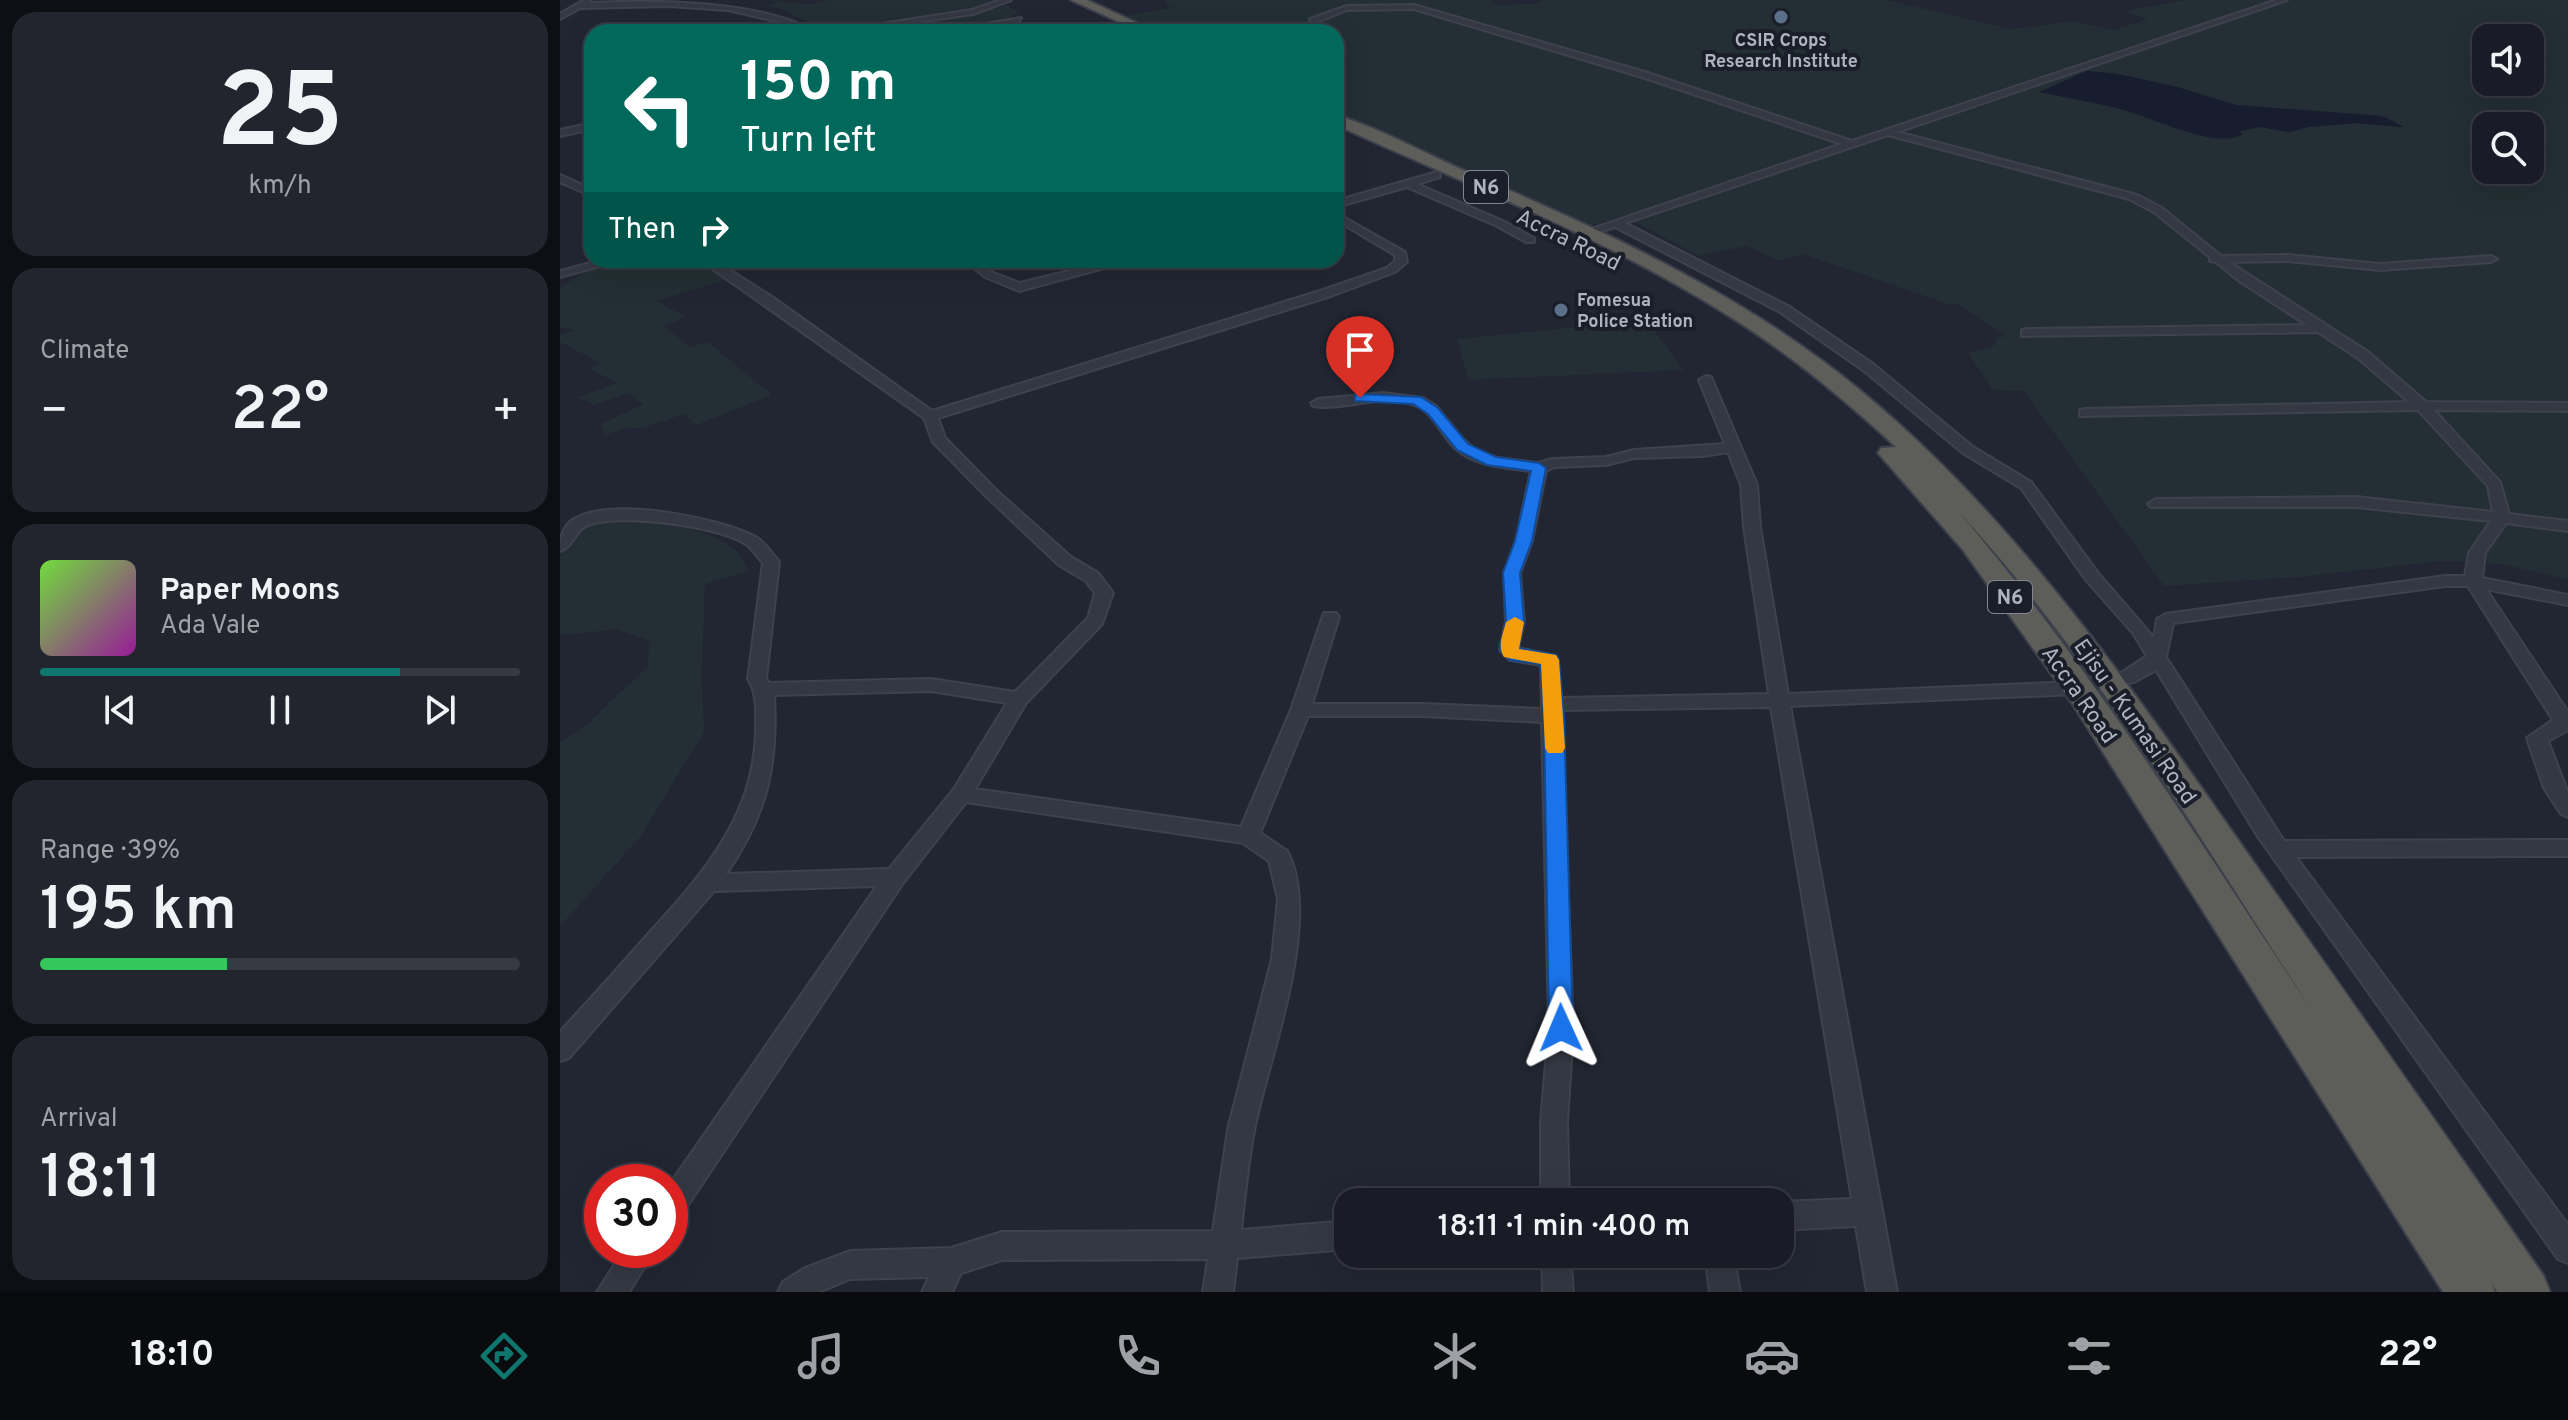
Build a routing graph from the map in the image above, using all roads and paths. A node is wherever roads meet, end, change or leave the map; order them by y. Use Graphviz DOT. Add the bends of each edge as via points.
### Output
graph roads {
  1 [pos="590,0"];
  2 [pos="1008,0"];
  3 [pos="1060,0"];
  4 [pos="1077,0"];
  5 [pos="2284,0"];
  6 [pos="708,1"];
  7 [pos="579,6"];
  8 [pos="560,17"];
  9 [pos="1018,20"];
  10 [pos="795,24"];
  11 [pos="889,24"];
  12 [pos="995,24"];
  13 [pos="1114,24"];
  14 [pos="1132,24"];
  15 [pos="1315,24"];
  16 [pos="1344,123"];
  17 [pos="584,128"];
  18 [pos="1887,132"];
  19 [pos="560,133"];
  20 [pos="1344,133"];
  21 [pos="1851,144"];
  22 [pos="560,178"];
  23 [pos="1423,180"];
  24 [pos="584,189"];
  25 [pos="1344,202"];
  26 [pos="1344,221"];
  27 [pos="1616,223"];
  28 [pos="1585,233"];
  29 [pos="1530,240"];
  30 [pos="1635,257"];
  31 [pos="2214,259"];
  32 [pos="2491,259"];
  33 [pos="585,268"];
  34 [pos="718,268"];
  35 [pos="980,268"];
  36 [pos="1096,268"];
  37 [pos="562,274"];
  38 [pos="2324,328"];
  39 [pos="2026,333"];
  40 [pos="1706,380"];
  41 [pos="1318,403"];
  42 [pos="2422,406"];
  43 [pos="2568,407"];
  44 [pos="2085,413"];
  45 [pos="930,416"];
  46 [pos="1735,447"];
  47 [pos="1539,468"];
  48 [pos="2156,504"];
  49 [pos="2502,517"];
  50 [pos="578,523"];
  51 [pos="2568,526"];
  52 [pos="560,528"];
  53 [pos="560,546"];
  54 [pos="2473,581"];
  55 [pos="2568,600"];
  56 [pos="1330,617"];
  57 [pos="2155,658"];
  58 [pos="2111,681"];
  59 [pos="2077,688"];
  60 [pos="764,689"];
  61 [pos="1019,699"];
  62 [pos="1780,699"];
  63 [pos="1301,710"];
  64 [pos="1554,710"];
  65 [pos="2567,722"];
  66 [pos="961,794"];
  67 [pos="2568,809"];
  68 [pos="1248,836"];
  69 [pos="2568,848"];
  70 [pos="2278,849"];
  71 [pos="895,877"];
  72 [pos="708,883"];
  73 [pos="560,1050"];
  74 [pos="688,1182"];
  75 [pos="1555,1188"];
  76 [pos="1868,1212"];
  77 [pos="1794,1215"];
  78 [pos="1334,1236"];
  79 [pos="1227,1245"];
  80 [pos="2568,1249"];
  81 [pos="951,1262"];
  82 [pos="629,1268"];
  83 [pos="1557,1268"];
  84 [pos="1721,1268"];
  85 [pos="612,1292"];
  86 [pos="793,1292"];
  87 [pos="937,1292"];
  88 [pos="1218,1292"];
  89 [pos="1558,1292"];
  90 [pos="1725,1292"];
  91 [pos="1882,1292"];
  92 [pos="2471,1292"];
  93 [pos="2526,1292"];
  1 -- 7 [label="street"];
  2 -- 11 [label="street" via="973,12"];
  3 -- 13 [label="highway"];
  4 -- 14 [label="highway"];
  5 -- 18 [label="street"];
  6 -- 7 [label="street"];
  6 -- 10 [label="street" via="764,10"];
  7 -- 8 [label="street"];
  9 -- 12 [label="street"];
  15 -- 21 [label="street" via="1315,18 1329,13 1414,7 1645,75"];
  16 -- 28 [label="highway, Accra Road / N6"];
  17 -- 19 [label="street"];
  18 -- 21 [label="street"];
  18 -- 31 [label="street" via="2133,197 2158,210"];
  20 -- 23 [label="highway, Accra Road / N6"];
  21 -- 27 [label="street"];
  22 -- 24 [label="street"];
  23 -- 25 [label="street"];
  23 -- 29 [label="street"];
  23 -- 59 [label="highway, Accra Road / N6" via="1662,285 1735,328 1812,384 1878,442 1942,510"];
  26 -- 45 [label="street" via="1401,254 1401,262 1327,293"];
  27 -- 28 [label="street"];
  27 -- 57 [label="street" via="1784,309 1868,367 1968,450 2026,485 2092,576 2140,630"];
  28 -- 30 [label="highway, Accra Road / N6"];
  30 -- 58 [label="highway, Ejisu - Kumasi Road / N6" via="1787,345 1891,428 1983,521"];
  31 -- 32 [label="street" via="2304,259 2380,267"];
  31 -- 38 [label="street"];
  33 -- 37 [label="street"];
  34 -- 45 [label="street"];
  35 -- 36 [label="street" via="1019,287"];
  38 -- 39 [label="street"];
  38 -- 42 [label="street"];
  40 -- 46 [label="street"];
  41 -- 47 [label="street" via="1416,400 1433,411 1462,447 1493,461"];
  42 -- 43 [label="street"];
  42 -- 44 [label="street"];
  42 -- 49 [label="street" via="2495,485"];
  45 -- 61 [label="street" via="938,439 992,494 1065,561 1092,577 1104,593 1096,620"];
  46 -- 47 [label="street"];
  46 -- 62 [label="street" via="1749,485"];
  47 -- 64 [label="street" via="1512,573 1515,621 1509,650 1516,656 1550,660"];
  48 -- 49 [label="street" via="2356,502"];
  49 -- 51 [label="street"];
  49 -- 54 [label="street" via="2477,553"];
  50 -- 52 [label="street"];
  50 -- 53 [label="street"];
  50 -- 60 [label="street" via="612,514 684,519 751,540 771,562 757,679"];
  54 -- 55 [label="street"];
  54 -- 57 [label="street" via="2166,619"];
  54 -- 65 [label="street"];
  56 -- 63 [label="street"];
  57 -- 58 [label="street" via="2137,675"];
  57 -- 70 [label="street"];
  58 -- 59 [label="street"];
  58 -- 93 [label="highway, Ejisu - Kumasi Road / N6"];
  59 -- 62 [label="street"];
  59 -- 92 [label="highway, Accra Road / N6"];
  60 -- 61 [label="street" via="931,685"];
  60 -- 72 [label="street" via="766,765 752,811"];
  61 -- 66 [label="street"];
  62 -- 64 [label="street"];
  62 -- 76 [label="street"];
  63 -- 64 [label="street"];
  63 -- 68 [label="street"];
  64 -- 75 [label="street" via="1561,1028"];
  65 -- 67 [label="street" via="2537,738 2554,788"];
  66 -- 68 [label="street"];
  66 -- 71 [label="street"];
  68 -- 79 [label="street" via="1279,857 1289,899 1284,959 1241,1129"];
  69 -- 70 [label="street"];
  70 -- 80 [label="street"];
  71 -- 72 [label="street"];
  71 -- 74 [label="street"];
  72 -- 73 [label="street"];
  76 -- 77 [label="street"];
  76 -- 91 [label="street"];
  78 -- 79 [label="street"];
  79 -- 81 [label="street" via="1002,1246"];
  79 -- 88 [label="street"];
  81 -- 86 [label="street" via="850,1265"];
  81 -- 87 [label="street"];
  82 -- 85 [label="street"];
  83 -- 89 [label="street"];
  84 -- 90 [label="street"];
}
